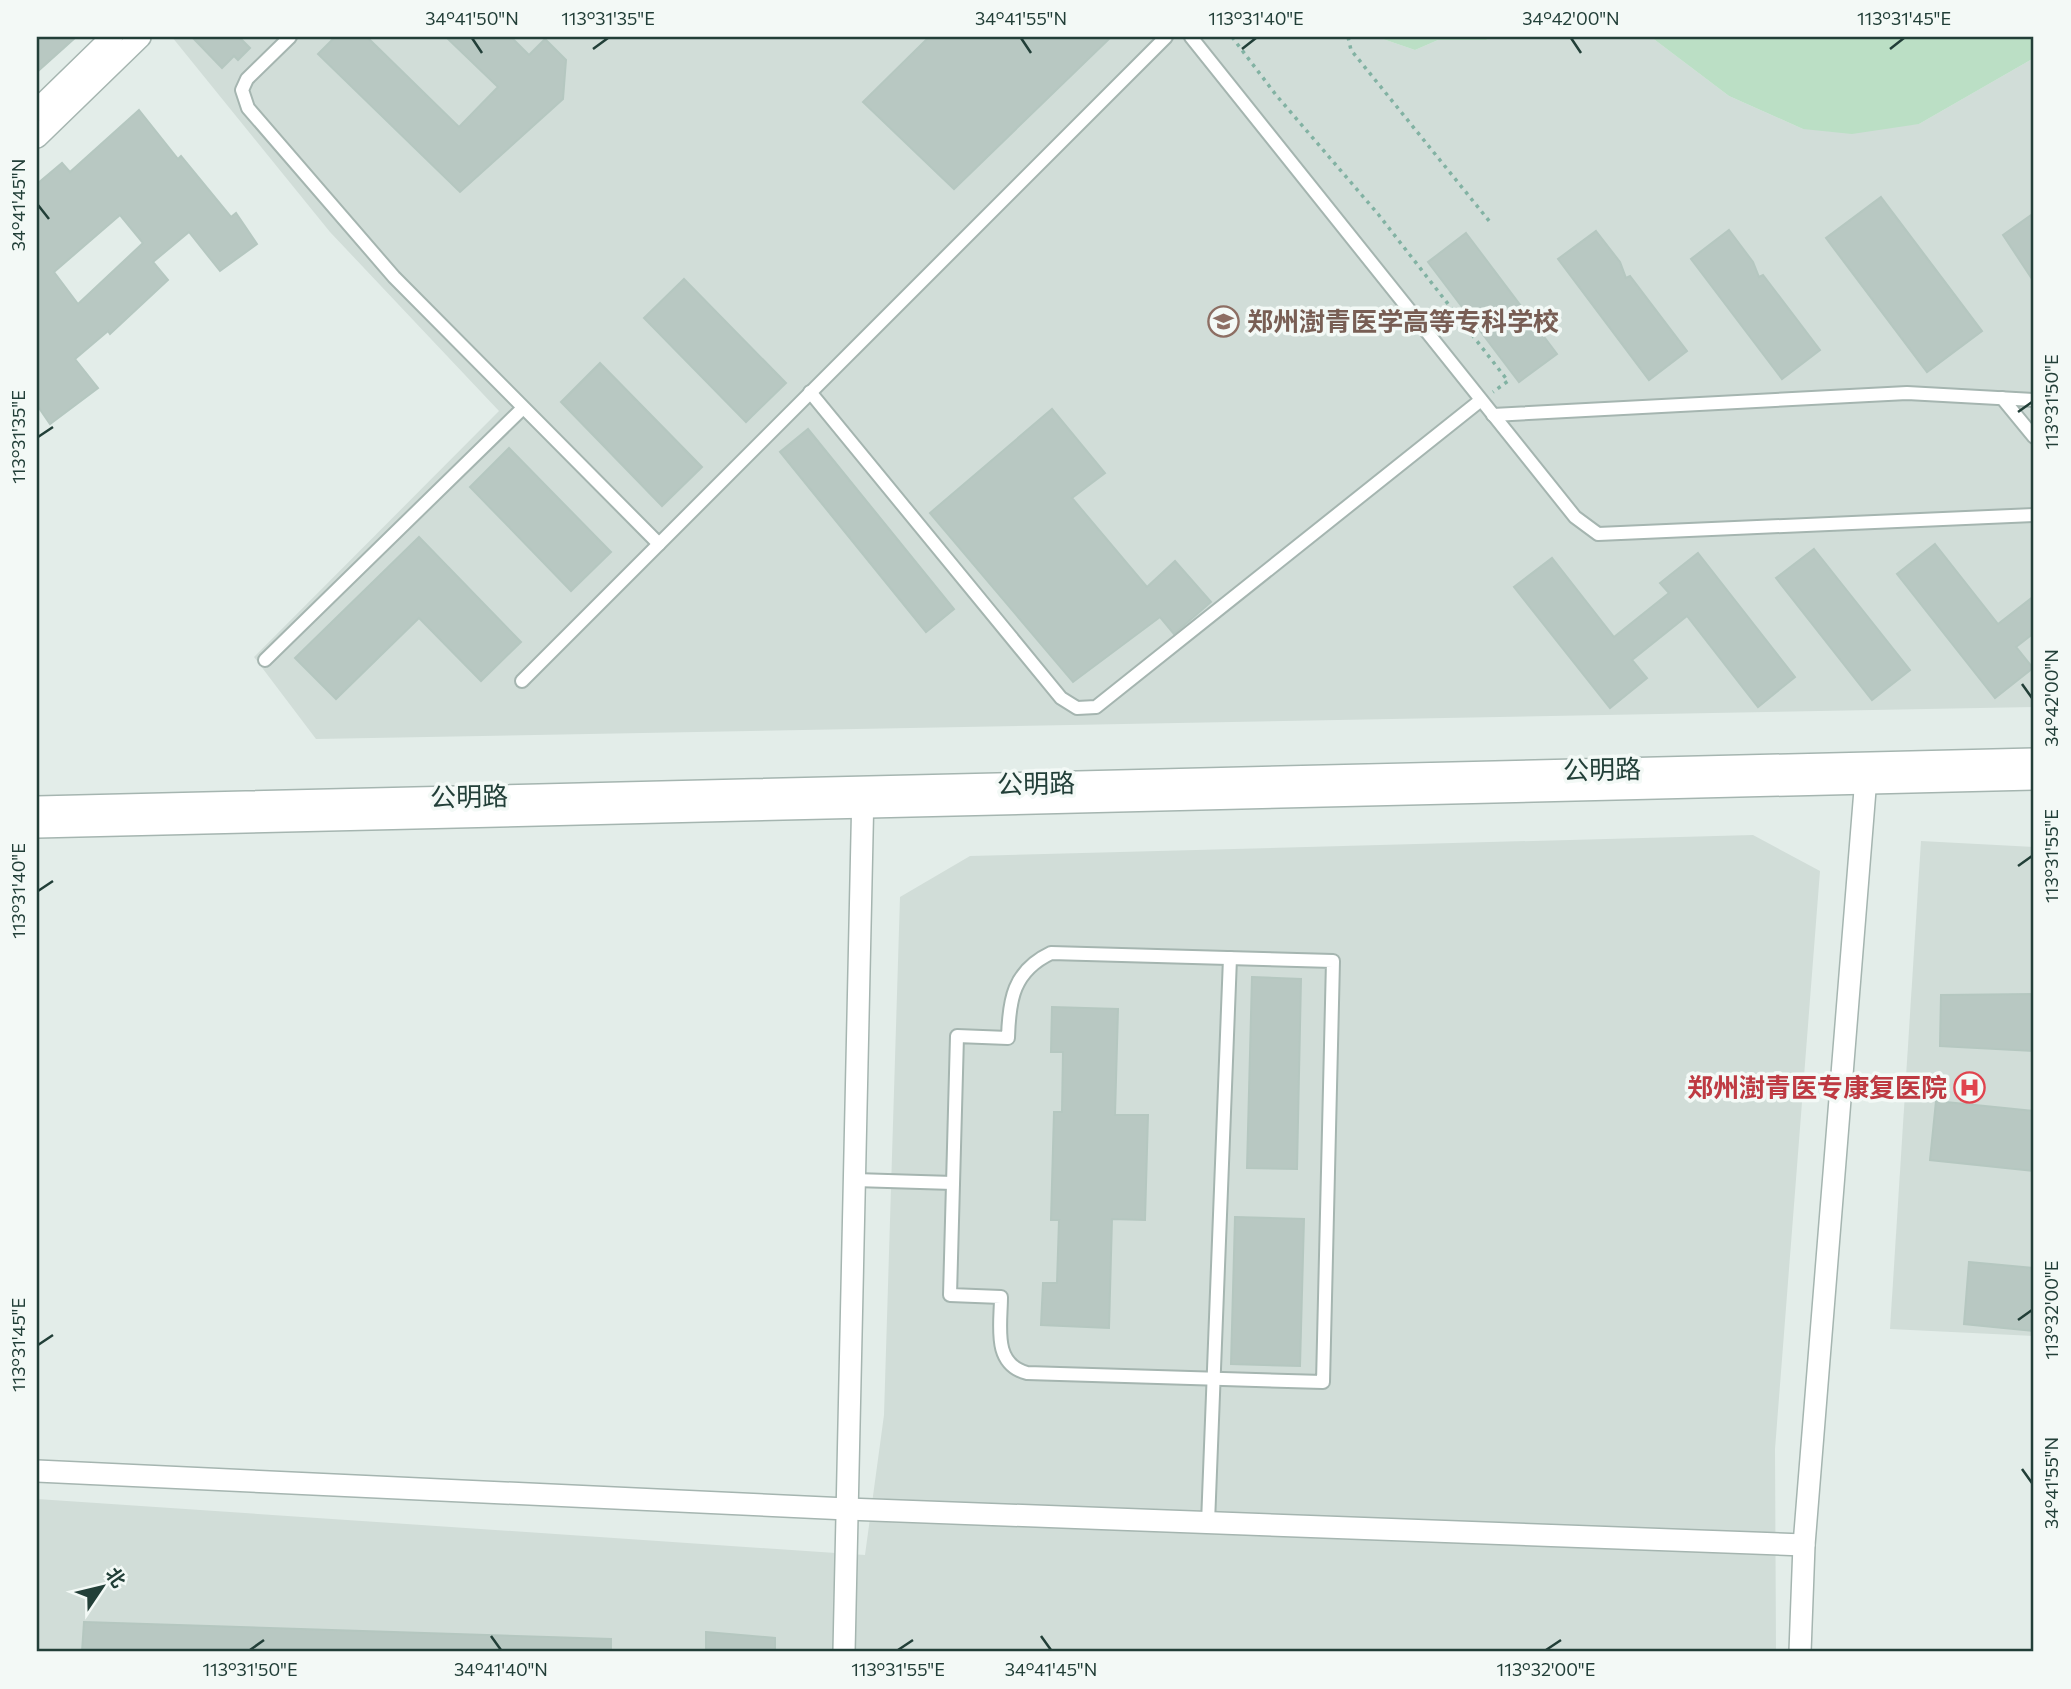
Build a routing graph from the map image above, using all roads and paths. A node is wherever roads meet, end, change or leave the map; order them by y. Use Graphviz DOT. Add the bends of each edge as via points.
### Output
graph roads {
  1 [pos="112,37"];
  2 [pos="140,37"];
  3 [pos="290,37"];
  4 [pos="1166,37"];
  5 [pos="1191,37"];
  6 [pos="1231,37"];
  7 [pos="1348,37"];
  8 [pos="37,110"];
  9 [pos="37,137"];
  10 [pos="1490,222"];
  11 [pos="810,392"];
  12 [pos="2002,398"];
  13 [pos="1481,400"];
  14 [pos="2034,400"];
  15 [pos="523,408"];
  16 [pos="1493,415"];
  17 [pos="2034,437"];
  18 [pos="2034,515"];
  19 [pos="659,544"];
  20 [pos="265,660"];
  21 [pos="522,681"];
  22 [pos="2034,759"];
  23 [pos="1866,773"];
  24 [pos="2034,779"];
  25 [pos="863,798"];
  26 [pos="37,807"];
  27 [pos="37,827"];
  28 [pos="1230,958"];
  29 [pos="855,1180"];
  30 [pos="953,1183"];
  31 [pos="1212,1379"];
  32 [pos="37,1471"];
  33 [pos="847,1509"];
  34 [pos="1208,1523"];
  35 [pos="1804,1545"];
  36 [pos="844,1652"];
  37 [pos="1800,1652"];
  1 -- 8 [label="street"];
  2 -- 9 [label="street"];
  3 -- 15 [label="lane" via="247,79 242,90 248,108 394,278"];
  4 -- 11 [label="lane"];
  5 -- 13 [label="lane"];
  6 -- 13 [label="path" via="1508,381"];
  7 -- 10 [label="path" via="1351,50"];
  11 -- 13 [label="lane" via="1061,698 1077,708 1096,707"];
  11 -- 19 [label="lane"];
  12 -- 14 [label="lane"];
  12 -- 16 [label="lane" via="1907,393"];
  12 -- 17 [label="lane"];
  13 -- 16 [label="lane"];
  15 -- 19 [label="lane"];
  15 -- 20 [label="lane"];
  16 -- 18 [label="lane" via="1574,517 1598,534"];
  19 -- 21 [label="lane"];
  22 -- 23 [label="street, 公明路"];
  23 -- 24 [label="street, 公明路"];
  23 -- 25 [label="street, 公明路"];
  23 -- 35 [label="street"];
  25 -- 26 [label="street, 公明路"];
  25 -- 27 [label="street, 公明路"];
  25 -- 29 [label="street"];
  28 -- 30 [label="lane" via="1051,953 1038,960 1019,979 1009,1004 1008,1038 957,1036"];
  28 -- 31 [label="lane" via="1217,1345"];
  28 -- 31 [label="lane" via="1333,961 1323,1382"];
  29 -- 30 [label="lane"];
  29 -- 33 [label="street"];
  30 -- 31 [label="lane" via="950,1295 1001,1297 1000,1347 1012,1367 1027,1373"];
  31 -- 34 [label="lane"];
  32 -- 33 [label="street"];
  33 -- 34 [label="street"];
  33 -- 36 [label="street"];
  34 -- 35 [label="street"];
  35 -- 37 [label="street"];
}
